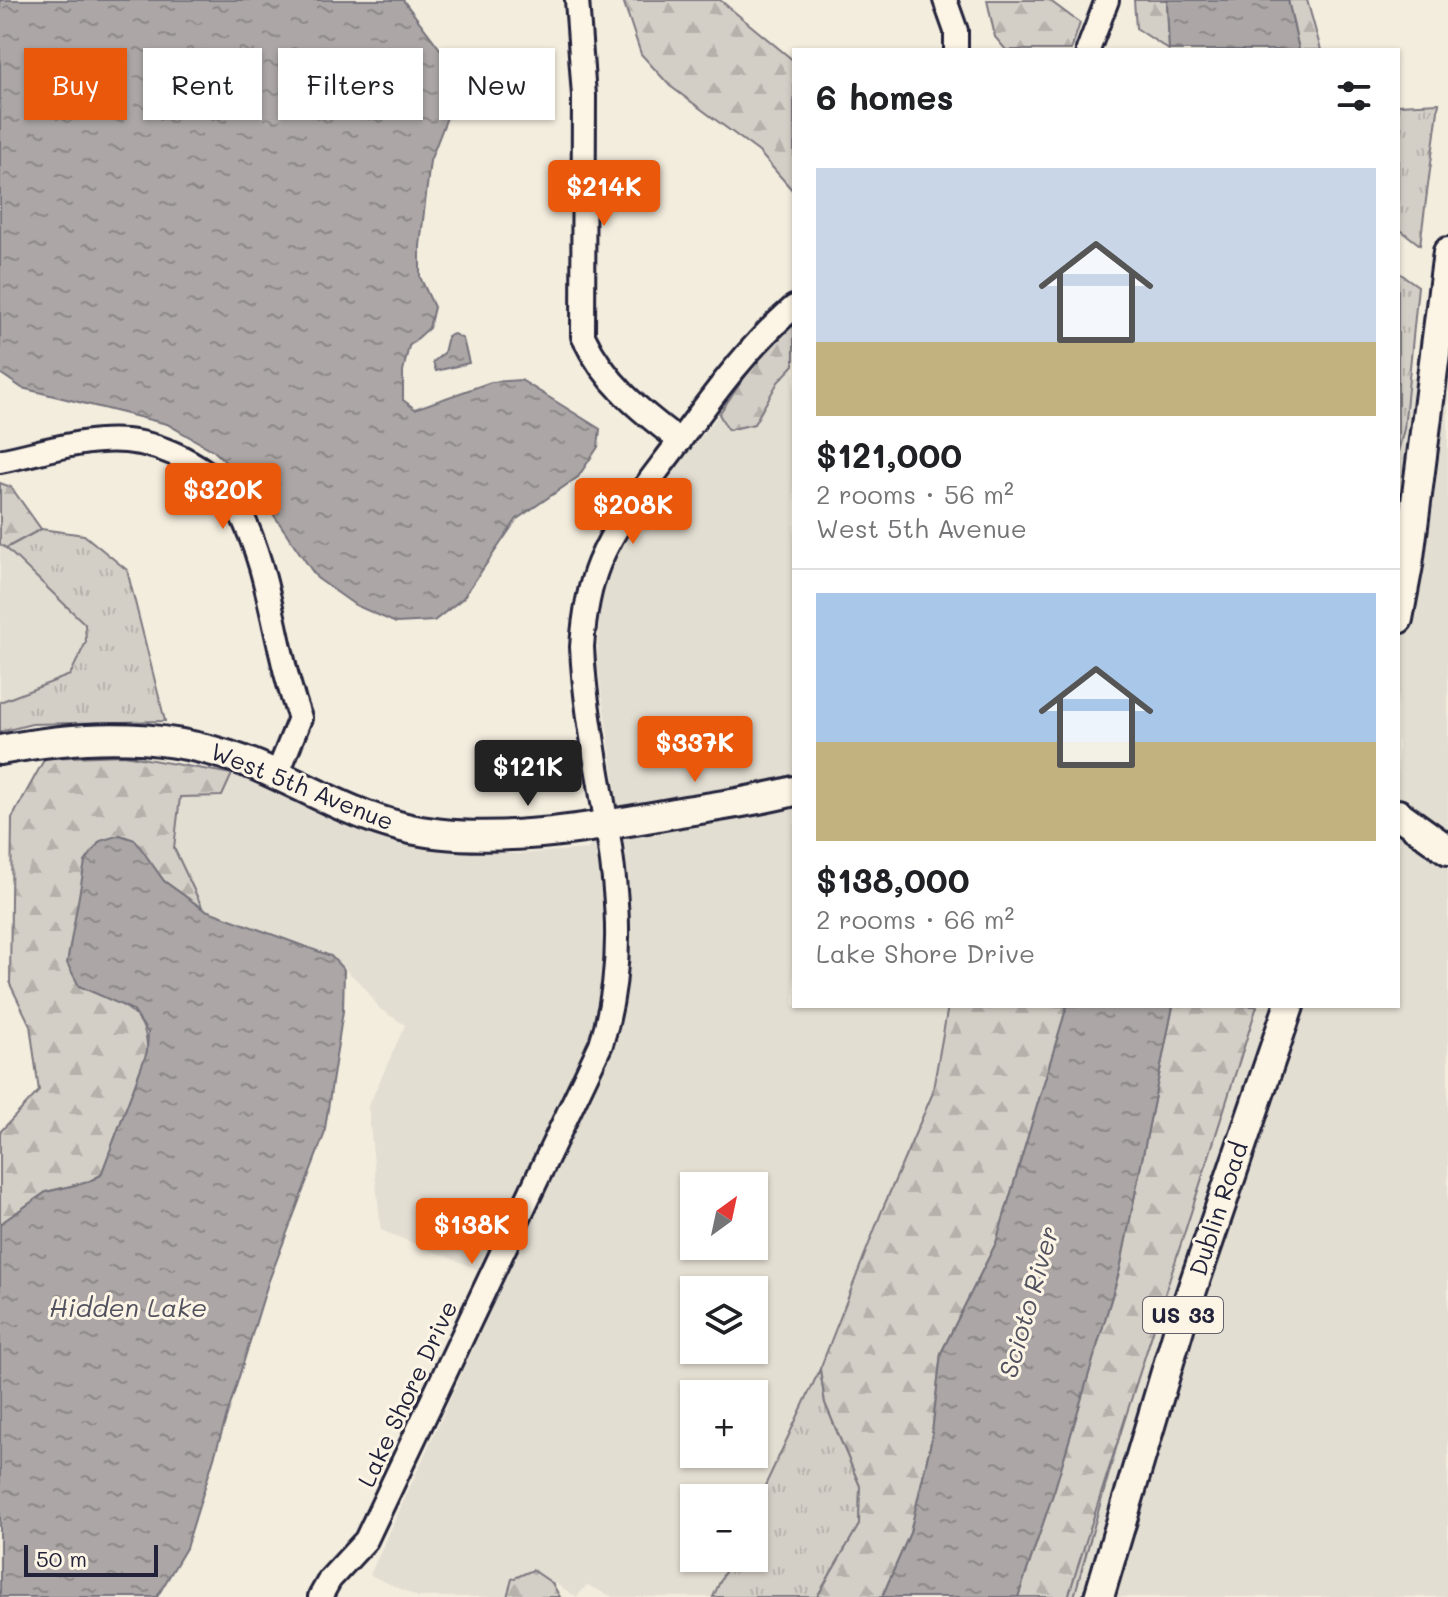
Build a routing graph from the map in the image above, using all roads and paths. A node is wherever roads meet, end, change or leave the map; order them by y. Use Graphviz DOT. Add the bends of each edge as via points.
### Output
graph roads {
  1 [pos="577,0"];
  2 [pos="945,0"];
  3 [pos="1107,0"];
  4 [pos="956,48"];
  5 [pos="1089,48"];
  6 [pos="1448,252"];
  7 [pos="792,309"];
  8 [pos="680,441"];
  9 [pos="0,461"];
  10 [pos="1400,608"];
  11 [pos="0,750"];
  12 [pos="277,775"];
  13 [pos="792,791"];
  14 [pos="1400,815"];
  15 [pos="607,825"];
  16 [pos="1448,850"];
  17 [pos="1288,1008"];
  18 [pos="326,1591"];
  19 [pos="1099,1597"];
  1 -- 8 [label="street" via="584,96 583,336 596,366 614,388"];
  2 -- 4 [label="street"];
  3 -- 5 [label="street"];
  6 -- 10 [label="main road"];
  7 -- 8 [label="street, Lake Shore Drive" via="738,365"];
  8 -- 15 [label="street, Lake Shore Drive" via="615,530 586,605 583,669"];
  9 -- 12 [label="street" via="86,443 127,441 180,457 237,504 251,537 286,682 300,718"];
  11 -- 12 [label="main road, West 5th Avenue" via="67,738 136,737 202,747"];
  12 -- 15 [label="main road, West 5th Avenue" via="343,807 406,828 527,835"];
  13 -- 15 [label="main road, West 5th Avenue"];
  14 -- 16 [label="main road"];
  15 -- 18 [label="street, Lake Shore Drive" via="619,955 601,1044 366,1540"];
  17 -- 19 [label="main road, Dublin Road / US 33" via="1185,1310"];
}
